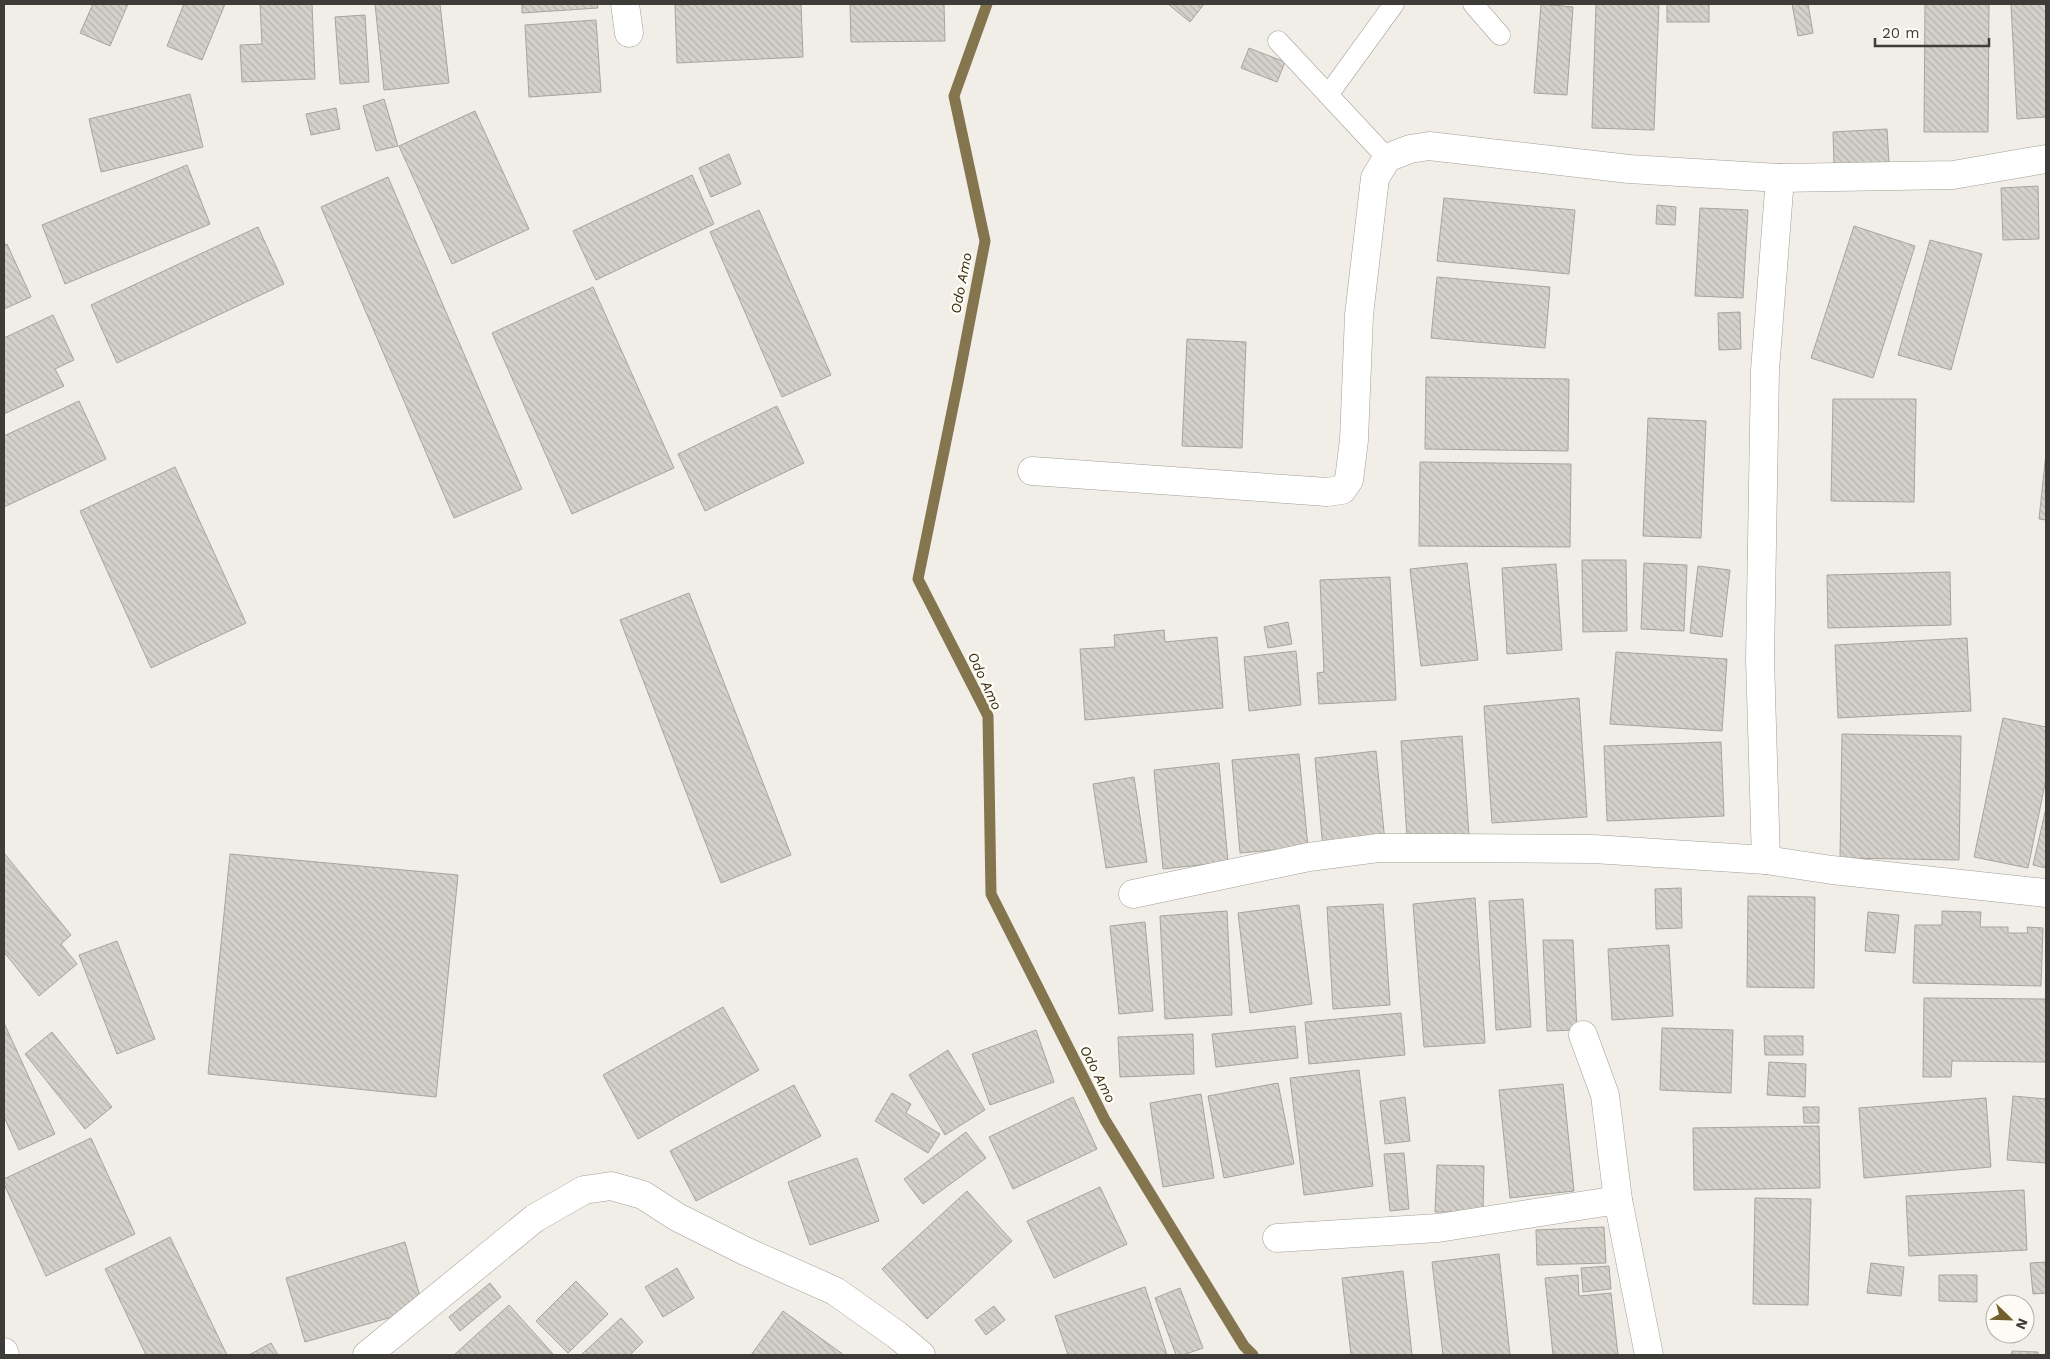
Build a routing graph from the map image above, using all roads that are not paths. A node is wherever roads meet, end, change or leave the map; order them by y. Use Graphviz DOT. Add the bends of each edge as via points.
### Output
graph roads {
  1 [pos="624,4"];
  2 [pos="1394,4"];
  3 [pos="1474,4"];
  4 [pos="629,33"];
  5 [pos="1500,34"];
  6 [pos="1278,41"];
  7 [pos="1328,95"];
  8 [pos="1387,158"];
  9 [pos="2046,159"];
  10 [pos="1780,178"];
  11 [pos="1032,471"];
  12 [pos="1766,860"];
  13 [pos="2046,893"];
  14 [pos="1133,894"];
  15 [pos="1583,1034"];
  16 [pos="1618,1200"];
  17 [pos="1277,1238"];
  18 [pos="367,1355"];
  19 [pos="921,1355"];
  20 [pos="1649,1355"];
  1 -- 4 [label="street"];
  2 -- 7 [label="lane"];
  3 -- 5 [label="lane"];
  6 -- 7 [label="lane"];
  7 -- 8 [label="lane"];
  8 -- 10 [label="street" via="1429,146 1629,168"];
  8 -- 11 [label="street" via="1375,178 1359,315 1354,440 1349,480 1342,490 1327,492"];
  9 -- 10 [label="street" via="1953,175"];
  10 -- 12 [label="street" via="1764,370 1760,658"];
  12 -- 13 [label="street"];
  12 -- 14 [label="street" via="1593,849 1378,848 1309,857"];
  15 -- 16 [label="street" via="1605,1095"];
  16 -- 17 [label="street" via="1438,1228"];
  16 -- 20 [label="street"];
  18 -- 19 [label="street" via="535,1218 584,1190 610,1186 643,1195 686,1222 835,1290"];
}
